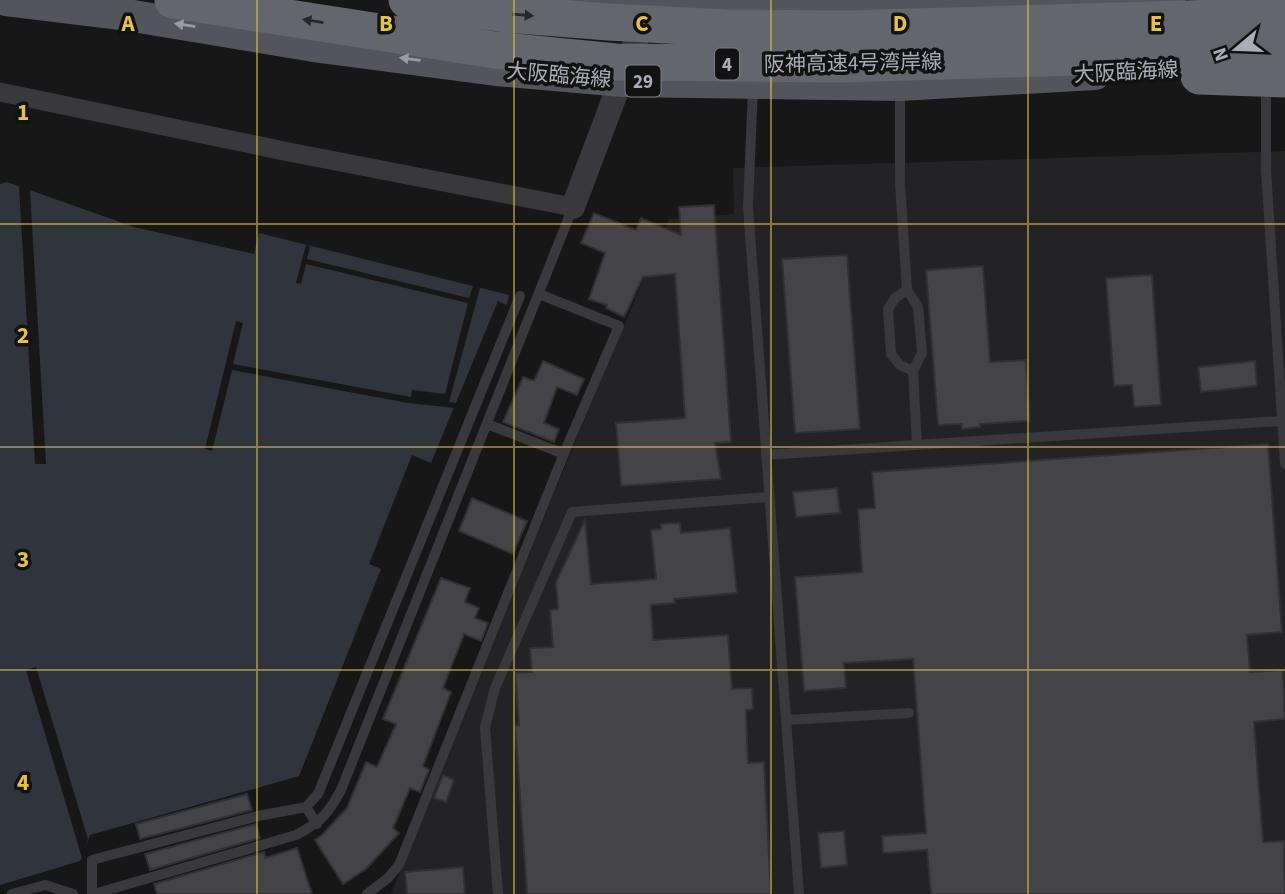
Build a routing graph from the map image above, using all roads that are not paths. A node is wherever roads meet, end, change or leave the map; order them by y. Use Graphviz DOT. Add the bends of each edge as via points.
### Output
graph roads {
  1 [pos="6,0"];
  2 [pos="173,0"];
  3 [pos="407,0"];
  4 [pos="564,0"];
  5 [pos="1169,0"];
  6 [pos="650,4"];
  7 [pos="1285,16"];
  8 [pos="1280,66"];
  9 [pos="623,80"];
  10 [pos="754,84"];
  11 [pos="900,85"];
  12 [pos="0,92"];
  13 [pos="573,206"];
  14 [pos="907,290"];
  15 [pos="539,294"];
  16 [pos="520,296"];
  17 [pos="913,371"];
  18 [pos="1281,421"];
  19 [pos="487,424"];
  20 [pos="917,445"];
  21 [pos="564,454"];
  22 [pos="766,455"];
  23 [pos="1285,464"];
  24 [pos="768,497"];
  25 [pos="909,713"];
  26 [pos="787,720"];
  27 [pos="306,807"];
  28 [pos="317,824"];
  29 [pos="12,894"];
  30 [pos="73,894"];
  31 [pos="93,894"];
  32 [pos="368,894"];
  33 [pos="498,894"];
  34 [pos="799,894"];
  9 -- 1 [label="main road, 大阪臨海線 / 29, one-way" via="496,70"];
  8 -- 2 [label="highway, 阪神高速4号湾岸線 / 4, one-way, bridge" via="616,62 495,50"];
  3 -- 7 [label="highway, 阪神高速4号湾岸線 / 4, one-way, bridge" via="506,14 726,29"];
  4 -- 6 [label="main road"];
  5 -- 6 [label="main road" via="881,8"];
  6 -- 9 [label="street"];
  8 -- 11 [label="main road, 大阪臨海線 / 29"];
  8 -- 18 [label="lane" via="1266,170"];
  9 -- 10 [label="main road, 大阪臨海線 / 29"];
  9 -- 13 [label="street"];
  10 -- 11 [label="main road, 大阪臨海線 / 29"];
  10 -- 22 [label="lane" via="748,207"];
  11 -- 14 [label="lane"];
  12 -- 13 [label="street"];
  13 -- 15 [label="lane"];
  14 -- 17 [label="lane" via="918,307 922,353"];
  14 -- 17 [label="lane" via="888,309 891,354"];
  15 -- 19 [label="lane"];
  15 -- 21 [label="lane" via="619,326"];
  16 -- 27 [label="lane" via="318,794"];
  17 -- 20 [label="lane"];
  18 -- 20 [label="lane"];
  18 -- 23 [label="lane"];
  19 -- 21 [label="lane"];
  19 -- 28 [label="lane" via="341,790"];
  20 -- 22 [label="lane"];
  21 -- 32 [label="lane" via="399,864"];
  22 -- 24 [label="lane"];
  24 -- 26 [label="lane"];
  24 -- 33 [label="lane" via="572,512 495,688 485,727"];
  25 -- 26 [label="lane"];
  26 -- 34 [label="lane"];
  27 -- 28 [label="lane"];
  27 -- 31 [label="lane" via="92,860"];
  28 -- 31 [label="lane" via="296,835"];
  29 -- 30 [label="lane" via="45,885"];
}
